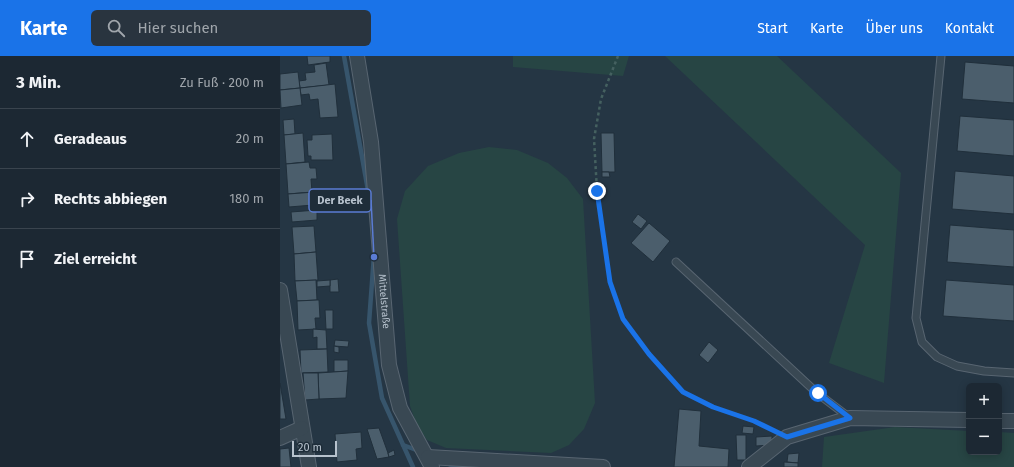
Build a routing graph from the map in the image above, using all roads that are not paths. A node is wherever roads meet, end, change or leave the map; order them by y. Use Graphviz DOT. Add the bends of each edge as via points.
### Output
graph roads {
  1 [pos="357,56"];
  2 [pos="941,56"];
  3 [pos="676,262"];
  4 [pos="280,290"];
  5 [pos="1014,373"];
  6 [pos="850,418"];
  7 [pos="966,420"];
  8 [pos="1002,421"];
  9 [pos="1014,421"];
  10 [pos="302,428"];
  11 [pos="280,438"];
  12 [pos="430,462"];
  13 [pos="309,467"];
  14 [pos="603,467"];
  15 [pos="749,467"];
  1 -- 12 [label="street, Mittelstraße" via="371,142 389,365 400,408"];
  2 -- 5 [label="lane" via="916,318 922,342 937,357 957,366"];
  3 -- 6 [label="lane" via="818,393"];
  4 -- 10 [label="street"];
  6 -- 7 [label="street"];
  6 -- 15 [label="street" via="787,437"];
  8 -- 9 [label="street"];
  10 -- 11 [label="street"];
  10 -- 13 [label="street"];
  12 -- 14 [label="street"];
}
